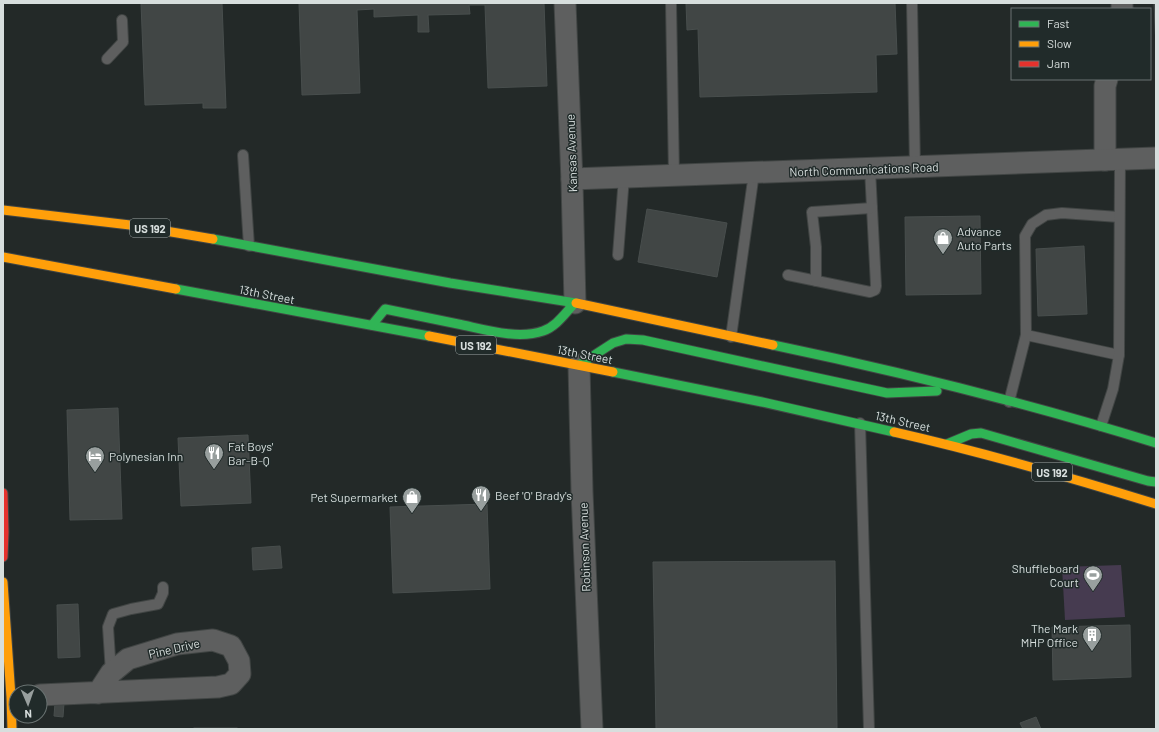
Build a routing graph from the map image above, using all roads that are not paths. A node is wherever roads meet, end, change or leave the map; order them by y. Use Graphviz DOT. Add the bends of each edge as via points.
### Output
graph roads {
  1 [pos="565,3"];
  2 [pos="671,3"];
  3 [pos="912,3"];
  4 [pos="122,20"];
  5 [pos="107,59"];
  6 [pos="1107,80"];
  7 [pos="244,155"];
  8 [pos="1156,158"];
  9 [pos="1113,160"];
  10 [pos="915,167"];
  11 [pos="870,169"];
  12 [pos="754,173"];
  13 [pos="674,176"];
  14 [pos="624,177"];
  15 [pos="572,179"];
  16 [pos="872,208"];
  17 [pos="3,210"];
  18 [pos="1119,217"];
  19 [pos="249,246"];
  20 [pos="618,255"];
  21 [pos="3,257"];
  22 [pos="788,275"];
  23 [pos="816,281"];
  24 [pos="575,304"];
  25 [pos="372,326"];
  26 [pos="1026,335"];
  27 [pos="731,337"];
  28 [pos="1119,355"];
  29 [pos="579,365"];
  30 [pos="962,390"];
  31 [pos="1009,402"];
  32 [pos="860,423"];
  33 [pos="1101,426"];
  34 [pos="1156,442"];
  35 [pos="947,444"];
  36 [pos="1156,482"];
  37 [pos="3,494"];
  38 [pos="1156,504"];
  39 [pos="4,532"];
  40 [pos="3,556"];
  41 [pos="3,582"];
  42 [pos="163,587"];
  43 [pos="111,673"];
  44 [pos="12,684"];
  45 [pos="98,692"];
  46 [pos="48,695"];
  47 [pos="592,729"];
  48 [pos="869,729"];
  1 -- 15 [label="street, Kansas Avenue"];
  2 -- 13 [label="lane"];
  3 -- 10 [label="lane"];
  4 -- 5 [label="lane" via="124,42"];
  6 -- 9 [label="street" via="1105,86"];
  7 -- 19 [label="lane"];
  8 -- 9 [label="street, North Communications Road"];
  9 -- 10 [label="street, North Communications Road"];
  9 -- 18 [label="lane"];
  10 -- 11 [label="street, North Communications Road"];
  11 -- 12 [label="street, North Communications Road"];
  11 -- 16 [label="lane"];
  12 -- 13 [label="street, North Communications Road"];
  12 -- 27 [label="lane"];
  13 -- 14 [label="street, North Communications Road"];
  14 -- 15 [label="street, North Communications Road"];
  14 -- 20 [label="lane"];
  15 -- 24 [label="street, Kansas Avenue"];
  16 -- 23 [label="lane" via="812,212"];
  16 -- 23 [label="lane" via="875,290 870,292"];
  17 -- 19 [label="main road, US 192" via="130,225"];
  18 -- 26 [label="lane" via="1062,213 1046,215 1032,224 1025,236"];
  18 -- 28 [label="lane"];
  19 -- 24 [label="main road, US 192"];
  21 -- 25 [label="main road, 13th Street / US 192"];
  22 -- 23 [label="lane"];
  24 -- 25 [label="main road" via="555,325 540,332 522,335 385,309"];
  24 -- 27 [label="main road, US 192"];
  25 -- 29 [label="main road, 13th Street / US 192"];
  26 -- 28 [label="lane"];
  26 -- 31 [label="lane"];
  27 -- 30 [label="main road, US 192" via="829,357"];
  28 -- 33 [label="lane" via="1113,389"];
  29 -- 30 [label="main road" via="613,342 626,339 643,340 886,393"];
  29 -- 32 [label="main road, 13th Street / US 192"];
  29 -- 47 [label="street, Robinson Avenue"];
  30 -- 31 [label="main road, US 192"];
  31 -- 33 [label="main road, US 192"];
  32 -- 35 [label="main road, 13th Street / US 192"];
  32 -- 48 [label="lane"];
  33 -- 34 [label="main road, US 192"];
  35 -- 36 [label="main road" via="971,434 981,433"];
  35 -- 38 [label="main road, 13th Street / US 192" via="1099,485"];
  37 -- 39 [label="main road"];
  39 -- 40 [label="main road"];
  41 -- 44 [label="main road"];
  42 -- 43 [label="lane" via="158,604 113,614 108,627"];
  43 -- 45 [label="street, Pine Drive"];
  43 -- 45 [label="street, Pine Drive" via="128,659 178,644 213,640 231,646 239,660 240,674 231,684 218,687"];
  45 -- 46 [label="street, Pine Drive"];
}
